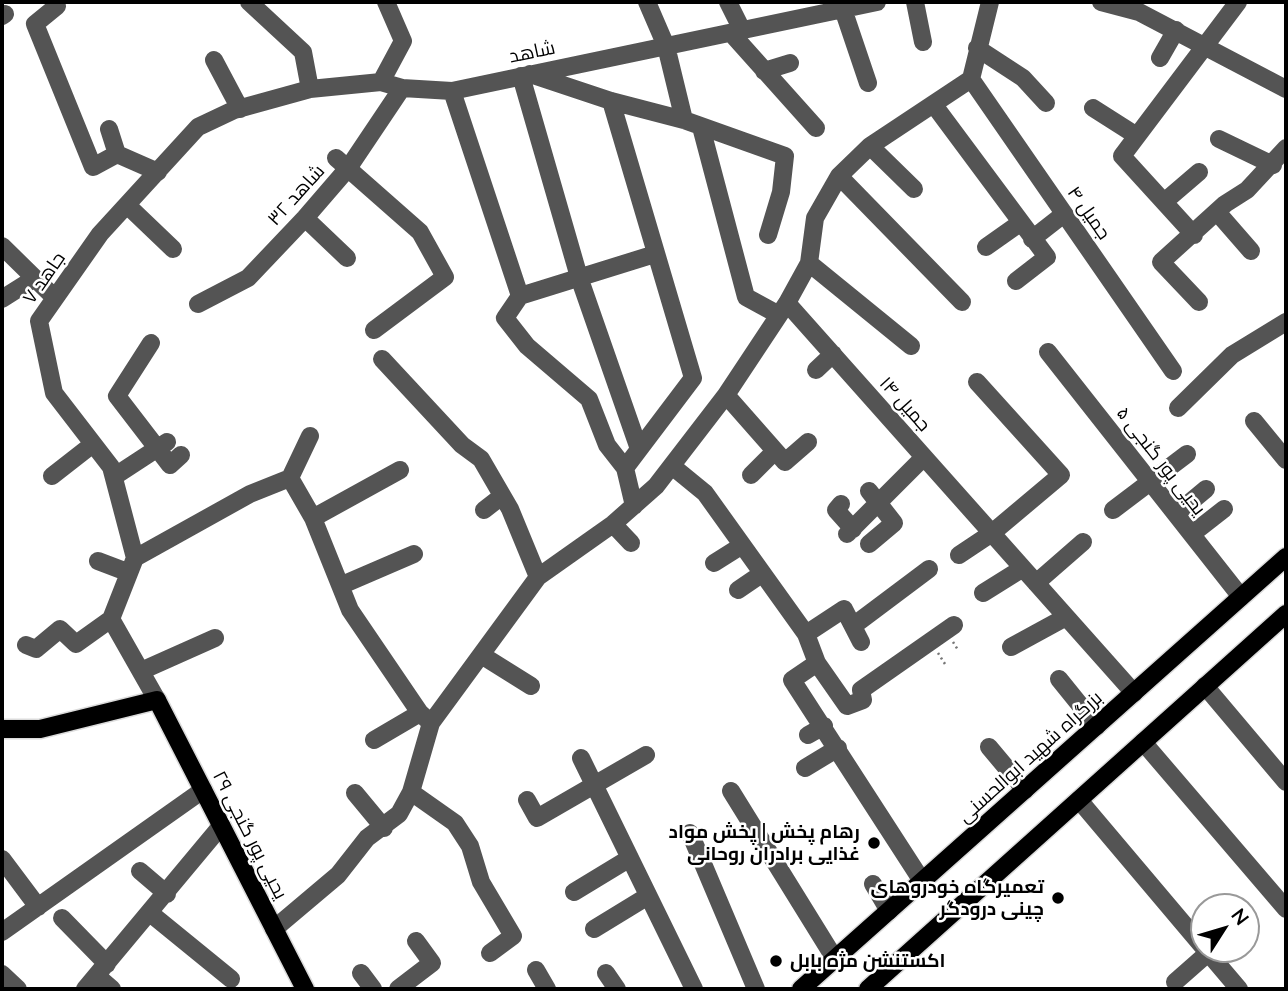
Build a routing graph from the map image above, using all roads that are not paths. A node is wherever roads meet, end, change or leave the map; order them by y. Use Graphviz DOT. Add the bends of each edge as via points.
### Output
graph roads {
  1 [pos="249,2"];
  2 [pos="648,2"];
  3 [pos="728,2"];
  4 [pos="877,2"];
  5 [pos="915,2"];
  6 [pos="990,2"];
  7 [pos="1101,2"];
  8 [pos="1238,2"];
  9 [pos="393,4"];
  10 [pos="57,6"];
  11 [pos="851,6"];
  12 [pos="814,8"];
  13 [pos="1176,30"];
  14 [pos="737,31"];
  15 [pos="923,42"];
  16 [pos="1206,45"];
  17 [pos="666,46"];
  18 [pos="977,48"];
  19 [pos="1160,58"];
  20 [pos="214,60"];
  21 [pos="790,63"];
  22 [pos="764,71"];
  23 [pos="526,75"];
  24 [pos="971,79"];
  25 [pos="381,82"];
  26 [pos="867,82"];
  27 [pos="310,89"];
  28 [pos="402,89"];
  29 [pos="1286,89"];
  30 [pos="452,90"];
  31 [pos="611,101"];
  32 [pos="1046,103"];
  33 [pos="934,105"];
  34 [pos="1094,108"];
  35 [pos="240,109"];
  36 [pos="684,120"];
  37 [pos="198,127"];
  38 [pos="701,127"];
  39 [pos="816,128"];
  40 [pos="109,129"];
  41 [pos="1138,136"];
  42 [pos="1219,139"];
  43 [pos="870,146"];
  44 [pos="1286,148"];
  45 [pos="117,154"];
  46 [pos="343,162"];
  47 [pos="1273,165"];
  48 [pos="158,172"];
  49 [pos="1199,172"];
  50 [pos="839,176"];
  51 [pos="914,189"];
  52 [pos="1164,202"];
  53 [pos="127,205"];
  54 [pos="1217,212"];
  55 [pos="1064,214"];
  56 [pos="305,218"];
  57 [pos="1020,223"];
  58 [pos="768,235"];
  59 [pos="1194,235"];
  60 [pos="1032,239"];
  61 [pos="2,246"];
  62 [pos="986,247"];
  63 [pos="173,249"];
  64 [pos="1251,251"];
  65 [pos="655,254"];
  66 [pos="347,258"];
  67 [pos="808,263"];
  68 [pos="34,278"];
  69 [pos="579,278"];
  70 [pos="1016,281"];
  71 [pos="520,296"];
  72 [pos="55,298"];
  73 [pos="2,299"];
  74 [pos="962,302"];
  75 [pos="1199,302"];
  76 [pos="198,304"];
  77 [pos="783,309"];
  78 [pos="1286,321"];
  79 [pos="374,330"];
  80 [pos="150,343"];
  81 [pos="911,346"];
  82 [pos="1048,352"];
  83 [pos="833,354"];
  84 [pos="382,359"];
  85 [pos="816,370"];
  86 [pos="1173,371"];
  87 [pos="977,382"];
  88 [pos="726,395"];
  89 [pos="1178,408"];
  90 [pos="1254,421"];
  91 [pos="310,436"];
  92 [pos="808,442"];
  93 [pos="93,444"];
  94 [pos="163,445"];
  95 [pos="639,449"];
  96 [pos="775,451"];
  97 [pos="1186,454"];
  98 [pos="181,455"];
  99 [pos="924,457"];
  100 [pos="1286,460"];
  101 [pos="672,466"];
  102 [pos="625,468"];
  103 [pos="400,470"];
  104 [pos="751,475"];
  105 [pos="52,476"];
  106 [pos="115,476"];
  107 [pos="290,478"];
  108 [pos="1152,484"];
  109 [pos="1206,489"];
  110 [pos="502,496"];
  111 [pos="874,497"];
  112 [pos="841,504"];
  113 [pos="634,506"];
  114 [pos="1224,509"];
  115 [pos="484,510"];
  116 [pos="1113,510"];
  117 [pos="1176,514"];
  118 [pos="313,518"];
  119 [pos="613,524"];
  120 [pos="992,533"];
  121 [pos="1192,534"];
  122 [pos="1083,542"];
  123 [pos="631,543"];
  124 [pos="869,544"];
  125 [pos="741,546"];
  126 [pos="414,554"];
  127 [pos="958,555"];
  128 [pos="1286,557"];
  129 [pos="98,561"];
  130 [pos="714,563"];
  131 [pos="131,565"];
  132 [pos="1023,568"];
  133 [pos="929,569"];
  134 [pos="760,575"];
  135 [pos="538,577"];
  136 [pos="1036,583"];
  137 [pos="342,585"];
  138 [pos="738,590"];
  139 [pos="983,593"];
  140 [pos="1241,597"];
  141 [pos="1286,614"];
  142 [pos="1066,617"];
  143 [pos="111,619"];
  144 [pos="954,625"];
  145 [pos="806,634"];
  146 [pos="215,638"];
  147 [pos="26,645"];
  148 [pos="1011,647"];
  149 [pos="483,656"];
  150 [pos="817,663"];
  151 [pos="141,671"];
  152 [pos="1059,679"];
  153 [pos="531,686"];
  154 [pos="1205,686"];
  155 [pos="1134,693"];
  156 [pos="157,700"];
  157 [pos="425,718"];
  158 [pos="1097,726"];
  159 [pos="2,729"];
  160 [pos="374,740"];
  161 [pos="1143,742"];
  162 [pos="989,747"];
  163 [pos="838,748"];
  164 [pos="646,755"];
  165 [pos="581,758"];
  166 [pos="805,768"];
  167 [pos="1286,782"];
  168 [pos="594,785"];
  169 [pos="203,790"];
  170 [pos="1025,790"];
  171 [pos="731,791"];
  172 [pos="411,792"];
  173 [pos="355,793"];
  174 [pos="527,800"];
  175 [pos="1079,800"];
  176 [pos="221,826"];
  177 [pos="384,828"];
  178 [pos="690,833"];
  179 [pos="630,858"];
  180 [pos="2,859"];
  181 [pos="140,871"];
  182 [pos="922,881"];
  183 [pos="873,884"];
  184 [pos="575,892"];
  185 [pos="167,894"];
  186 [pos="648,896"];
  187 [pos="38,907"];
  188 [pos="1286,909"];
  189 [pos="889,911"];
  190 [pos="150,913"];
  191 [pos="62,918"];
  192 [pos="274,929"];
  193 [pos="594,929"];
  194 [pos="1190,931"];
  195 [pos="2,932"];
  196 [pos="416,941"];
  197 [pos="490,953"];
  198 [pos="835,959"];
  199 [pos="1193,963"];
  200 [pos="1217,963"];
  201 [pos="536,970"];
  202 [pos="362,973"];
  203 [pos="606,973"];
  204 [pos="2,974"];
  205 [pos="96,976"];
  206 [pos="231,979"];
  207 [pos="1174,982"];
  208 [pos="878,986"];
  209 [pos="301,987"];
  210 [pos="18,989"];
  211 [pos="112,989"];
  212 [pos="373,989"];
  213 [pos="398,989"];
  214 [pos="547,989"];
  215 [pos="617,989"];
  216 [pos="694,989"];
  217 [pos="756,989"];
  218 [pos="801,989"];
  219 [pos="1239,989"];
  1 -- 27 [label="street" via="303,52"];
  2 -- 17 [label="street"];
  3 -- 14 [label="street"];
  4 -- 11 [label="street, شاهد"];
  5 -- 15 [label="street"];
  6 -- 18 [label="street"];
  7 -- 13 [label="street" via="1139,12"];
  8 -- 16 [label="street"];
  9 -- 25 [label="street" via="403,41"];
  10 -- 45 [label="street" via="35,24 93,167"];
  11 -- 12 [label="street, شاهد"];
  11 -- 26 [label="street"];
  12 -- 14 [label="street, شاهد"];
  13 -- 16 [label="street"];
  13 -- 19 [label="street"];
  14 -- 17 [label="street, شاهد"];
  14 -- 22 [label="street"];
  16 -- 29 [label="street"];
  16 -- 41 [label="street"];
  17 -- 23 [label="street, شاهد"];
  17 -- 36 [label="street"];
  18 -- 24 [label="street"];
  18 -- 32 [label="street" via="1023,78"];
  20 -- 35 [label="street"];
  21 -- 22 [label="street"];
  22 -- 39 [label="street"];
  23 -- 30 [label="street, شاهد"];
  23 -- 31 [label="street"];
  23 -- 69 [label="street"];
  24 -- 33 [label="street"];
  24 -- 55 [label="street, جمیل ۴"];
  25 -- 27 [label="street, شاهد"];
  25 -- 28 [label="street, شاهد"];
  27 -- 35 [label="street, شاهد"];
  28 -- 30 [label="street, شاهد"];
  28 -- 46 [label="street, شاهد ۳۲"];
  30 -- 71 [label="street"];
  31 -- 36 [label="street"];
  31 -- 65 [label="street"];
  33 -- 43 [label="street"];
  33 -- 57 [label="street"];
  34 -- 41 [label="street"];
  35 -- 37 [label="street, شاهد"];
  36 -- 38 [label="street"];
  37 -- 48 [label="street, جاهد ۷"];
  38 -- 58 [label="street" via="785,156 781,192"];
  38 -- 77 [label="street, جمیل ۱۴" via="747,297"];
  40 -- 45 [label="street"];
  41 -- 52 [label="street" via="1122,156"];
  42 -- 47 [label="street"];
  43 -- 50 [label="street"];
  43 -- 51 [label="street"];
  44 -- 47 [label="street"];
  45 -- 48 [label="street"];
  46 -- 56 [label="street, شاهد ۳۲"];
  46 -- 79 [label="street" via="419,232 445,277"];
  47 -- 54 [label="street"];
  48 -- 53 [label="street, جاهد ۷"];
  49 -- 52 [label="street"];
  50 -- 67 [label="street" via="815,218"];
  50 -- 74 [label="street"];
  52 -- 59 [label="street"];
  53 -- 63 [label="street"];
  53 -- 72 [label="street, جاهد ۷" via="100,234"];
  54 -- 59 [label="street"];
  54 -- 64 [label="street"];
  55 -- 60 [label="street"];
  55 -- 86 [label="street, جمیل ۴"];
  56 -- 66 [label="street"];
  56 -- 76 [label="street, شاهد ۳۲" via="248,278"];
  57 -- 60 [label="street"];
  57 -- 62 [label="street"];
  59 -- 75 [label="street" via="1161,262"];
  60 -- 70 [label="street" via="1046,259"];
  61 -- 68 [label="street"];
  65 -- 69 [label="street"];
  65 -- 95 [label="street" via="694,378"];
  67 -- 77 [label="street"];
  67 -- 81 [label="street"];
  68 -- 72 [label="street"];
  68 -- 73 [label="street"];
  69 -- 71 [label="street"];
  69 -- 95 [label="street"];
  71 -- 102 [label="street" via="505,318 527,346 589,399 607,445"];
  72 -- 93 [label="street, جاهد ۷" via="38,321 54,393"];
  77 -- 83 [label="street, جمیل ۱۴"];
  77 -- 88 [label="street"];
  78 -- 89 [label="street" via="1231,355"];
  80 -- 94 [label="street" via="117,396"];
  82 -- 108 [label="street, یحیی پور گنجی ۵"];
  83 -- 85 [label="street"];
  83 -- 99 [label="street, جمیل ۱۴"];
  84 -- 110 [label="street" via="462,445 481,459"];
  87 -- 120 [label="street" via="1061,475"];
  88 -- 96 [label="street"];
  88 -- 101 [label="street"];
  90 -- 100 [label="street"];
  91 -- 107 [label="street"];
  92 -- 96 [label="street" via="785,462"];
  93 -- 105 [label="street"];
  93 -- 106 [label="street, جاهد ۷"];
  94 -- 98 [label="street" via="170,465"];
  94 -- 106 [label="street"];
  95 -- 102 [label="street"];
  96 -- 104 [label="street"];
  97 -- 108 [label="street"];
  99 -- 111 [label="street"];
  99 -- 120 [label="street, جمیل ۱۴"];
  101 -- 113 [label="street"];
  101 -- 125 [label="street" via="705,494"];
  102 -- 113 [label="street"];
  103 -- 118 [label="street"];
  106 -- 131 [label="street, جاهد ۷"];
  107 -- 118 [label="street"];
  107 -- 131 [label="street" via="250,494"];
  108 -- 116 [label="street"];
  108 -- 117 [label="street, یحیی پور گنجی ۵"];
  109 -- 117 [label="street"];
  110 -- 115 [label="street"];
  110 -- 135 [label="street"];
  111 -- 112 [label="street" via="850,531 836,510"];
  111 -- 124 [label="street" via="894,523"];
  113 -- 119 [label="street"];
  114 -- 121 [label="street"];
  117 -- 121 [label="street, یحیی پور گنجی ۵"];
  118 -- 137 [label="street"];
  119 -- 123 [label="street"];
  119 -- 135 [label="street"];
  120 -- 127 [label="street"];
  120 -- 132 [label="street, جمیل ۱۴"];
  121 -- 140 [label="street, یحیی پور گنجی ۵"];
  122 -- 136 [label="street"];
  125 -- 130 [label="street"];
  125 -- 134 [label="street"];
  126 -- 137 [label="street"];
  128 -- 140 [label="main road, بزرگراه شهید ابوالحسنی"];
  129 -- 131 [label="street"];
  131 -- 143 [label="street"];
  132 -- 136 [label="street, جمیل ۱۴"];
  132 -- 139 [label="street"];
  133 -- 145 [label="street" via="857,634 844,609"];
  134 -- 138 [label="street"];
  134 -- 145 [label="street"];
  135 -- 149 [label="street"];
  136 -- 142 [label="street, جمیل ۱۴"];
  137 -- 157 [label="street" via="350,610"];
  140 -- 155 [label="main road, بزرگراه شهید ابوالحسنی"];
  141 -- 154 [label="main road"];
  142 -- 148 [label="street"];
  142 -- 155 [label="street, جمیل ۱۴"];
  143 -- 147 [label="street" via="76,644 60,629 36,649"];
  143 -- 151 [label="street"];
  144 -- 150 [label="street" via="861,690 863,700 847,706"];
  145 -- 150 [label="street"];
  146 -- 151 [label="street"];
  149 -- 153 [label="street"];
  149 -- 157 [label="street"];
  150 -- 163 [label="street" via="792,680 816,730"];
  151 -- 156 [label="street"];
  152 -- 158 [label="street"];
  154 -- 161 [label="main road"];
  154 -- 167 [label="street"];
  155 -- 158 [label="main road, بزرگراه شهید ابوالحسنی"];
  156 -- 159 [label="main road" via="40,729"];
  156 -- 169 [label="main road, یحیی پور گنجی ۲۹"];
  157 -- 160 [label="street"];
  157 -- 172 [label="street"];
  158 -- 170 [label="main road, بزرگراه شهید ابوالحسنی"];
  161 -- 175 [label="main road"];
  161 -- 188 [label="street"];
  162 -- 170 [label="street"];
  163 -- 166 [label="street"];
  163 -- 182 [label="street"];
  164 -- 168 [label="street"];
  165 -- 168 [label="street"];
  168 -- 174 [label="street" via="537,818"];
  168 -- 179 [label="street"];
  169 -- 176 [label="main road, یحیی پور گنجی ۲۹"];
  169 -- 187 [label="street"];
  170 -- 182 [label="main road, بزرگراه شهید ابوالحسنی"];
  171 -- 198 [label="street"];
  172 -- 177 [label="street" via="399,814"];
  172 -- 197 [label="street" via="455,823 470,846 481,882 513,936"];
  173 -- 177 [label="street"];
  175 -- 194 [label="street"];
  175 -- 208 [label="main road"];
  176 -- 185 [label="street"];
  176 -- 192 [label="main road, یحیی پور گنجی ۲۹"];
  177 -- 192 [label="street" via="367,838 338,875"];
  178 -- 217 [label="street"];
  179 -- 184 [label="street"];
  179 -- 186 [label="street"];
  180 -- 187 [label="street"];
  181 -- 185 [label="street"];
  182 -- 189 [label="main road, بزرگراه شهید ابوالحسنی"];
  183 -- 189 [label="street"];
  185 -- 190 [label="street"];
  186 -- 193 [label="street"];
  186 -- 216 [label="street"];
  187 -- 195 [label="street"];
  189 -- 198 [label="main road, بزرگراه شهید ابوالحسنی"];
  190 -- 205 [label="street"];
  190 -- 206 [label="street"];
  191 -- 205 [label="street"];
  192 -- 209 [label="main road, یحیی پور گنجی ۲۹"];
  196 -- 213 [label="street" via="432,964"];
  198 -- 218 [label="main road, بزرگراه شهید ابوالحسنی"];
  199 -- 207 [label="street"];
  200 -- 219 [label="street"];
  201 -- 214 [label="street"];
  202 -- 212 [label="street"];
  203 -- 215 [label="street"];
  204 -- 210 [label="street"];
  205 -- 211 [label="street"];
}
